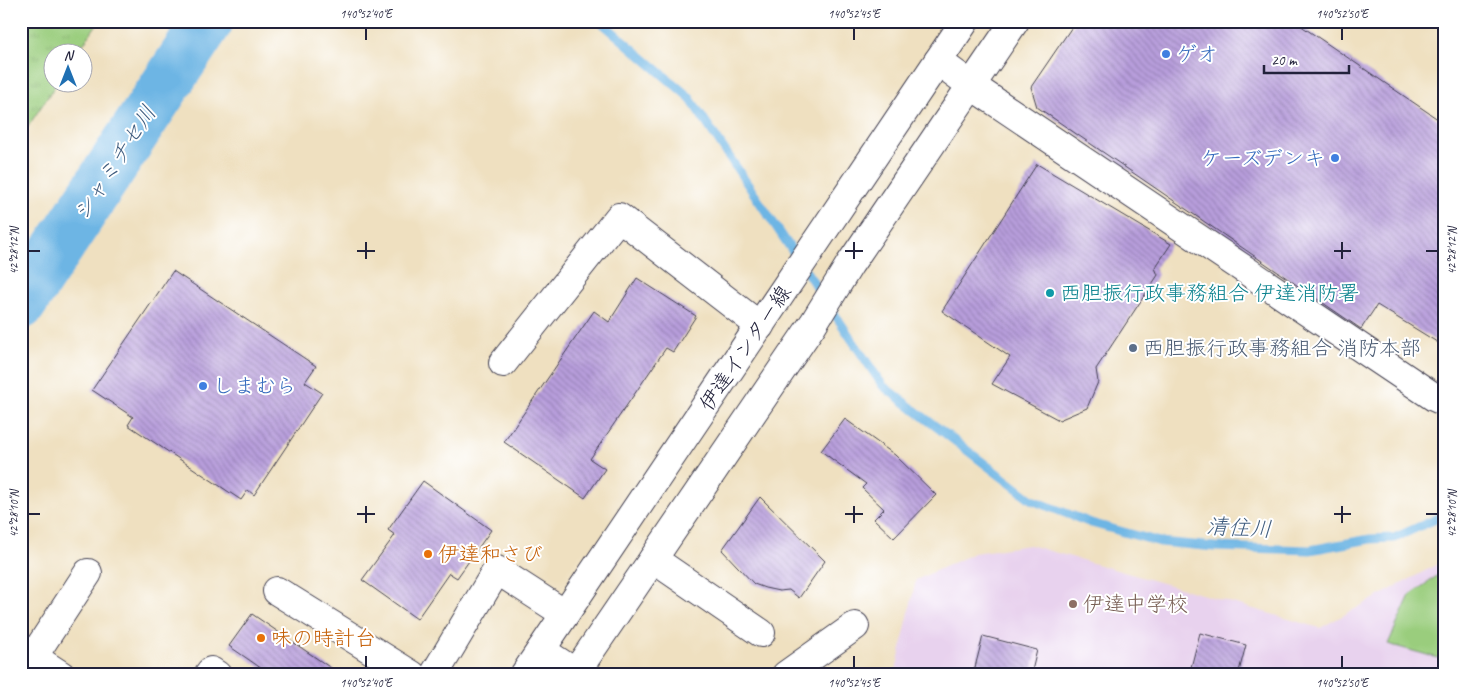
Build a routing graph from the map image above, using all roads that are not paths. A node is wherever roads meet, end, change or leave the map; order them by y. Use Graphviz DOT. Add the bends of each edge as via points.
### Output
graph roads {
  1 [pos="965,21"];
  2 [pos="1015,21"];
  3 [pos="938,61"];
  4 [pos="972,86"];
  5 [pos="760,326"];
  6 [pos="503,363"];
  7 [pos="1445,402"];
  8 [pos="653,559"];
  9 [pos="88,573"];
  10 [pos="277,591"];
  11 [pos="565,614"];
  12 [pos="855,626"];
  13 [pos="762,633"];
  14 [pos="541,650"];
  15 [pos="27,653"];
  16 [pos="576,674"];
  17 [pos="61,675"];
  18 [pos="208,675"];
  19 [pos="217,675"];
  20 [pos="412,675"];
  21 [pos="434,675"];
  22 [pos="524,675"];
  23 [pos="786,675"];
  1 -- 3 [label="main road, 伊達インター線"];
  2 -- 4 [label="main road, 伊達インター線"];
  3 -- 4 [label="main road"];
  3 -- 5 [label="main road, 伊達インター線"];
  4 -- 7 [label="main road"];
  4 -- 8 [label="main road, 伊達インター線"];
  5 -- 6 [label="main road" via="619,217"];
  5 -- 11 [label="main road, 伊達インター線"];
  8 -- 13 [label="main road"];
  8 -- 16 [label="main road, 伊達インター線"];
  9 -- 15 [label="main road"];
  10 -- 20 [label="main road"];
  11 -- 14 [label="main road, 伊達インター線"];
  11 -- 21 [label="main road" via="498,570"];
  12 -- 23 [label="main road"];
  14 -- 16 [label="main road"];
  14 -- 22 [label="main road, 伊達インター線"];
  15 -- 17 [label="main road"];
  18 -- 19 [label="main road" via="211,671"];
}
